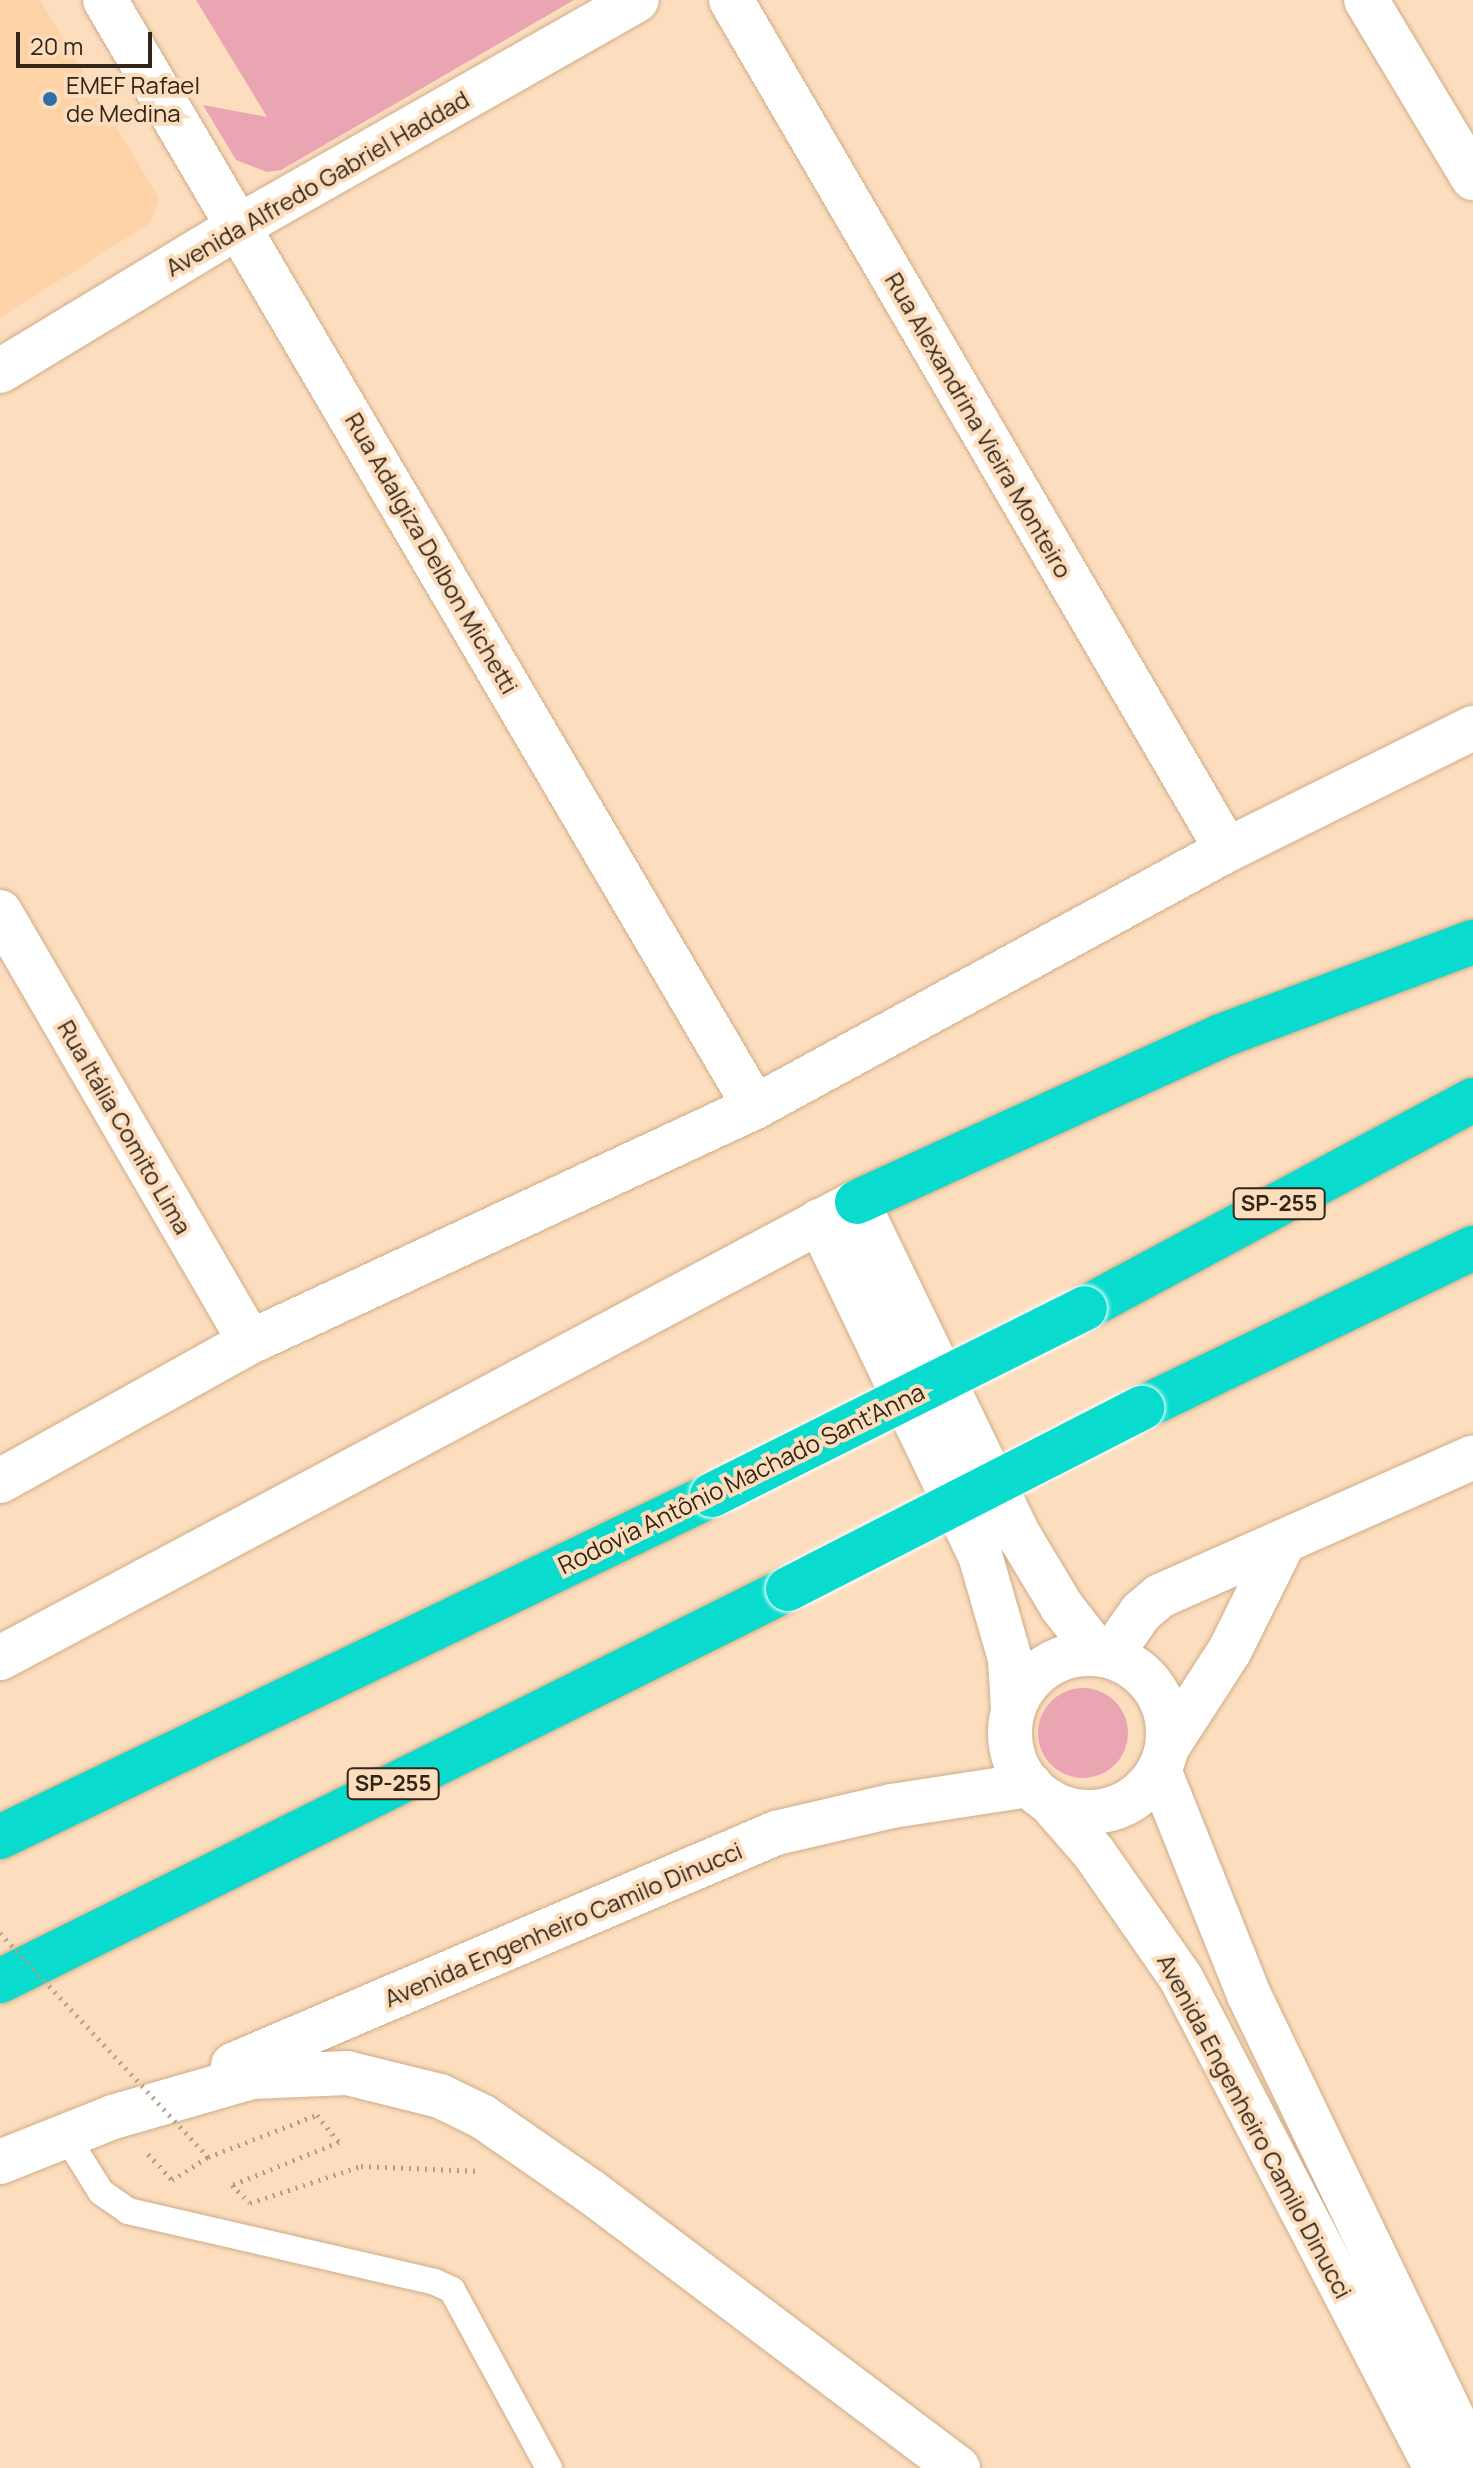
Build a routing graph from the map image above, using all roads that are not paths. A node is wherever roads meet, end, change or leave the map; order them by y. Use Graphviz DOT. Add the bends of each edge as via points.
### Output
graph roads {
  1 [pos="105,0"];
  2 [pos="637,0"];
  3 [pos="731,0"];
  4 [pos="1366,0"];
  5 [pos="1473,178"];
  6 [pos="241,225"];
  7 [pos="0,371"];
  8 [pos="1473,728"];
  9 [pos="1227,850"];
  10 [pos="0,912"];
  11 [pos="1473,942"];
  12 [pos="1473,1100"];
  13 [pos="755,1107"];
  14 [pos="838,1211"];
  15 [pos="1473,1248"];
  16 [pos="250,1342"];
  17 [pos="1473,1457"];
  18 [pos="0,1481"];
  19 [pos="1283,1543"];
  20 [pos="0,1636"];
  21 [pos="47,1638"];
  22 [pos="1104,1655"];
  23 [pos="0,1658"];
  24 [pos="1013,1709"];
  25 [pos="1164,1758"];
  26 [pos="1039,1793"];
  27 [pos="0,1837"];
  28 [pos="0,1981"];
  29 [pos="113,2117"];
  30 [pos="66,2136"];
  31 [pos="0,2162"];
  32 [pos="1473,2460"];
  33 [pos="549,2468"];
  34 [pos="958,2468"];
  35 [pos="1436,2468"];
  1 -- 6 [label="street, Rua Adalgiza Delbon Michetti"];
  2 -- 6 [label="street, Avenida Alfredo Gabriel Haddad"];
  3 -- 9 [label="street, Rua Alexandrina Vieira Monteiro"];
  4 -- 5 [label="street"];
  6 -- 7 [label="street, Avenida Alfredo Gabriel Haddad"];
  6 -- 13 [label="street, Rua Adalgiza Delbon Michetti"];
  8 -- 9 [label="street"];
  9 -- 13 [label="street"];
  10 -- 16 [label="street, Rua Itália Comito Lima"];
  11 -- 14 [label="highway" via="1221,1036"];
  12 -- 27 [label="highway, Rodovia Antônio Machado Sant'Anna / SP-255, bridge" via="1085,1308 712,1495"];
  13 -- 16 [label="street"];
  14 -- 21 [label="street"];
  14 -- 22 [label="street" via="1020,1537 1062,1607"];
  14 -- 24 [label="street" via="980,1555 1010,1659"];
  15 -- 28 [label="highway, SP-255, bridge" via="1142,1408"];
  16 -- 18 [label="street"];
  17 -- 19 [label="street"];
  19 -- 22 [label="street" via="1160,1596"];
  19 -- 25 [label="street" via="1230,1650"];
  20 -- 21 [label="street"];
  21 -- 23 [label="street"];
  22 -- 24 [label="street" via="1070,1655 1045,1666 1026,1684"];
  22 -- 25 [label="street" via="1136,1669 1157,1689 1168,1717"];
  24 -- 26 [label="street" via="1010,1735 1016,1761"];
  25 -- 26 [label="street" via="1144,1790 1123,1805 1086,1811"];
  25 -- 32 [label="street, Avenida Engenheiro Camilo Dinucci" via="1249,1995"];
  26 -- 29 [label="street, Avenida Engenheiro Camilo Dinucci" via="892,1806 776,1833"];
  26 -- 35 [label="street, Avenida Engenheiro Camilo Dinucci" via="1094,1853 1181,1978"];
  29 -- 30 [label="street, Avenida Engenheiro Camilo Dinucci"];
  29 -- 34 [label="street, Avenida Engenheiro Camilo Dinucci" via="252,2077 299,2072 395,2081 440,2096 483,2117 590,2191"];
  30 -- 31 [label="street, Avenida Engenheiro Camilo Dinucci"];
  30 -- 33 [label="lane" via="101,2192 128,2211 452,2290"];
}
